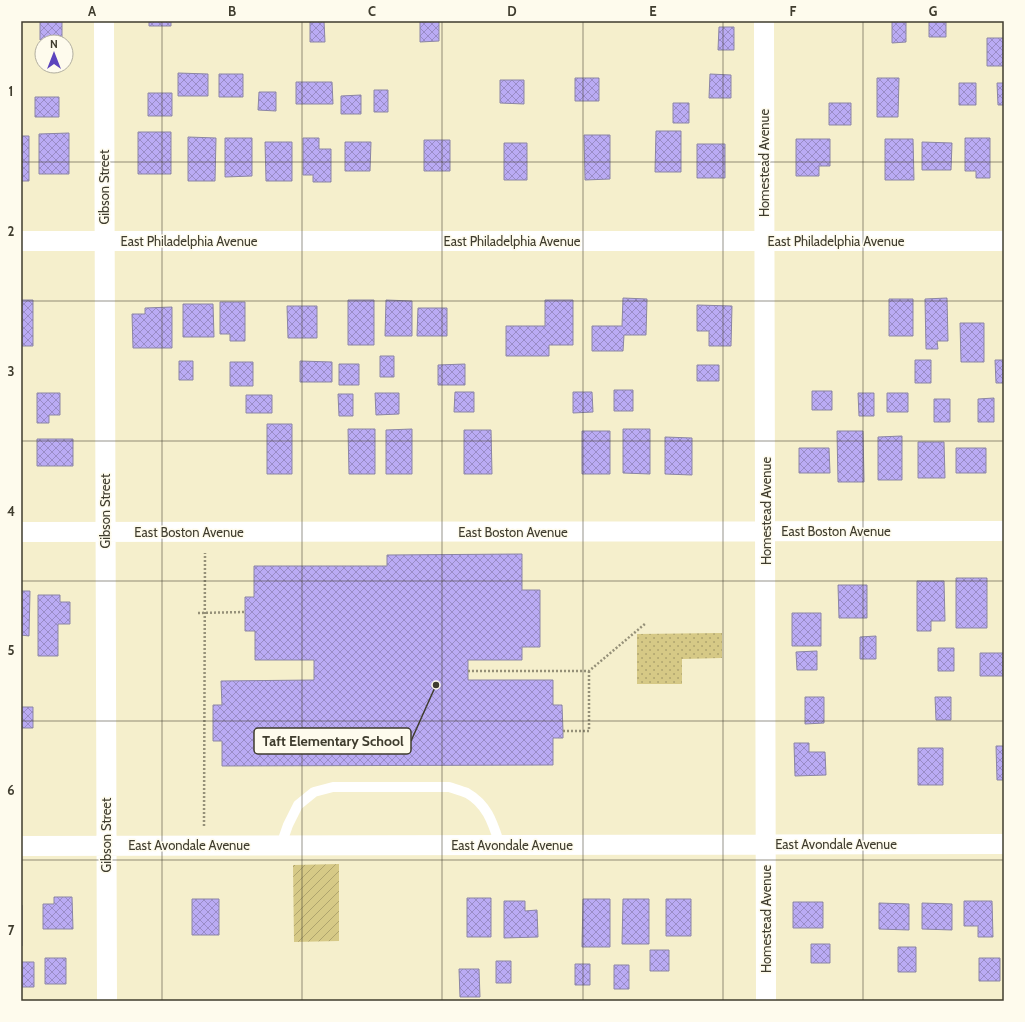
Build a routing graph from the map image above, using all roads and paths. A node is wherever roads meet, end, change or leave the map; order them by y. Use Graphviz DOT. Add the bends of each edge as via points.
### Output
graph roads {
  1 [pos="104,21"];
  2 [pos="764,21"];
  3 [pos="21,241"];
  4 [pos="105,241"];
  5 [pos="765,241"];
  6 [pos="1004,241"];
  7 [pos="766,531"];
  8 [pos="1004,531"];
  9 [pos="21,532"];
  10 [pos="105,532"];
  11 [pos="204,532"];
  12 [pos="245,612"];
  13 [pos="198,613"];
  14 [pos="204,613"];
  15 [pos="646,623"];
  16 [pos="468,671"];
  17 [pos="589,671"];
  18 [pos="563,731"];
  19 [pos="766,844"];
  20 [pos="1004,844"];
  21 [pos="204,845"];
  22 [pos="281,845"];
  23 [pos="500,845"];
  24 [pos="21,846"];
  25 [pos="106,846"];
  26 [pos="107,1001"];
  27 [pos="766,1001"];
  1 -- 4 [label="street, Gibson Street"];
  2 -- 5 [label="street, Homestead Avenue"];
  3 -- 4 [label="street, East Philadelphia Avenue"];
  4 -- 5 [label="street, East Philadelphia Avenue"];
  4 -- 10 [label="street, Gibson Street"];
  5 -- 6 [label="street, East Philadelphia Avenue"];
  5 -- 7 [label="street, Homestead Avenue"];
  7 -- 8 [label="street, East Boston Avenue"];
  7 -- 11 [label="street, East Boston Avenue"];
  7 -- 19 [label="street, Homestead Avenue"];
  9 -- 10 [label="street, East Boston Avenue"];
  10 -- 11 [label="street, East Boston Avenue"];
  10 -- 25 [label="street, Gibson Street"];
  11 -- 14 [label="path"];
  12 -- 14 [label="path"];
  13 -- 14 [label="path"];
  14 -- 21 [label="path"];
  15 -- 17 [label="path"];
  16 -- 17 [label="path"];
  17 -- 18 [label="path" via="589,731"];
  19 -- 20 [label="street, East Avondale Avenue"];
  19 -- 23 [label="street, East Avondale Avenue"];
  19 -- 27 [label="street, Homestead Avenue"];
  21 -- 22 [label="street, East Avondale Avenue"];
  21 -- 25 [label="street, East Avondale Avenue"];
  22 -- 23 [label="street, East Avondale Avenue"];
  22 -- 23 [label="lane" via="298,805 314,792 333,787 449,787 467,794 481,804 491,819"];
  24 -- 25 [label="street, East Avondale Avenue"];
  25 -- 26 [label="street, Gibson Street"];
}
